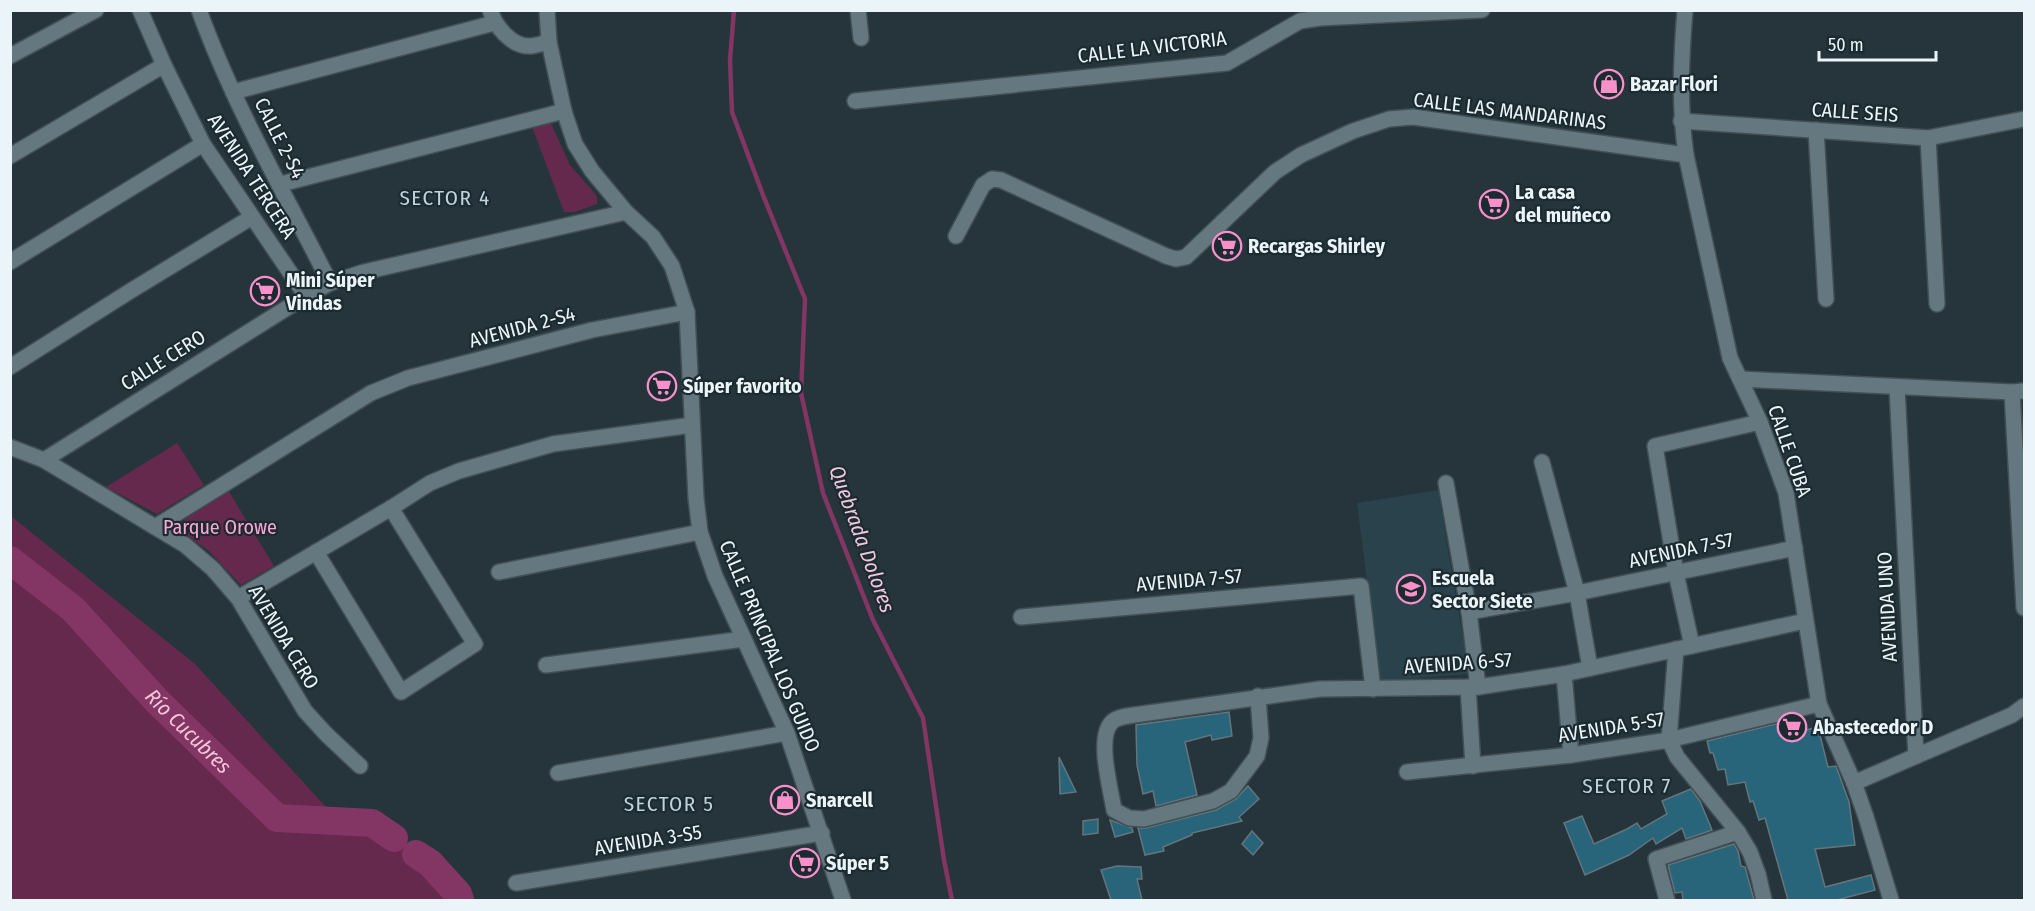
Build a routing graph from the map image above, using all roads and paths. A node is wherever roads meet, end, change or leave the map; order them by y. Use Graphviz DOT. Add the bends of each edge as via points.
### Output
graph roads {
  1 [pos="96,10"];
  2 [pos="140,10"];
  3 [pos="199,10"];
  4 [pos="547,10"];
  5 [pos="858,10"];
  6 [pos="1482,10"];
  7 [pos="1684,10"];
  8 [pos="492,17"];
  9 [pos="861,38"];
  10 [pos="549,42"];
  11 [pos="10,56"];
  12 [pos="164,65"];
  13 [pos="233,92"];
  14 [pos="855,101"];
  15 [pos="564,111"];
  16 [pos="2025,119"];
  17 [pos="1681,120"];
  18 [pos="1816,130"];
  19 [pos="1928,138"];
  20 [pos="202,144"];
  21 [pos="1686,155"];
  22 [pos="10,156"];
  23 [pos="280,184"];
  24 [pos="626,212"];
  25 [pos="252,217"];
  26 [pos="956,236"];
  27 [pos="10,262"];
  28 [pos="330,283"];
  29 [pos="306,296"];
  30 [pos="1826,299"];
  31 [pos="1937,304"];
  32 [pos="687,312"];
  33 [pos="10,367"];
  34 [pos="1740,379"];
  35 [pos="1897,388"];
  36 [pos="2018,392"];
  37 [pos="1760,422"];
  38 [pos="692,425"];
  39 [pos="10,447"];
  40 [pos="44,460"];
  41 [pos="1542,462"];
  42 [pos="1446,483"];
  43 [pos="391,508"];
  44 [pos="155,527"];
  45 [pos="700,532"];
  46 [pos="1795,548"];
  47 [pos="316,552"];
  48 [pos="499,572"];
  49 [pos="1676,573"];
  50 [pos="1577,593"];
  51 [pos="238,598"];
  52 [pos="2025,608"];
  53 [pos="1469,612"];
  54 [pos="1021,617"];
  55 [pos="1805,621"];
  56 [pos="744,639"];
  57 [pos="1692,646"];
  58 [pos="1676,649"];
  59 [pos="546,665"];
  60 [pos="1590,668"];
  61 [pos="1564,674"];
  62 [pos="1473,687"];
  63 [pos="1373,689"];
  64 [pos="1258,696"];
  65 [pos="1819,704"];
  66 [pos="2025,706"];
  67 [pos="787,733"];
  68 [pos="1669,740"];
  69 [pos="1571,755"];
  70 [pos="1916,756"];
  71 [pos="360,766"];
  72 [pos="1473,766"];
  73 [pos="1407,772"];
  74 [pos="558,773"];
  75 [pos="1854,783"];
  76 [pos="1738,832"];
  77 [pos="822,833"];
  78 [pos="516,883"];
  79 [pos="843,900"];
  80 [pos="1667,900"];
  81 [pos="1764,900"];
  82 [pos="1891,900"];
  1 -- 11 [label="street"];
  2 -- 12 [label="street, AVENIDA TERCERA"];
  3 -- 13 [label="street, CALLE 2-S4"];
  4 -- 10 [label="street, CALLE PRINCIPAL LOS GUIDO"];
  5 -- 9 [label="street"];
  6 -- 14 [label="street, CALLE LA VICTORIA" via="1300,21 1227,63"];
  7 -- 17 [label="street, CALLE CUBA"];
  8 -- 10 [label="street" via="514,41 528,46"];
  8 -- 13 [label="street"];
  10 -- 15 [label="street, CALLE PRINCIPAL LOS GUIDO"];
  12 -- 20 [label="street, AVENIDA TERCERA"];
  12 -- 22 [label="street"];
  13 -- 23 [label="street, CALLE 2-S4"];
  15 -- 23 [label="street"];
  15 -- 24 [label="street, CALLE PRINCIPAL LOS GUIDO" via="575,144"];
  16 -- 19 [label="street, CALLE SEIS"];
  17 -- 18 [label="street, CALLE SEIS"];
  17 -- 21 [label="street, CALLE CUBA"];
  18 -- 19 [label="street, CALLE SEIS"];
  18 -- 30 [label="street"];
  19 -- 31 [label="street"];
  20 -- 25 [label="street, AVENIDA TERCERA"];
  20 -- 27 [label="street"];
  21 -- 26 [label="street, CALLE LAS MANDARINAS" via="1413,117 1353,131 1301,155 1275,172 1186,256 1176,259 992,179 983,185"];
  21 -- 34 [label="street, CALLE CUBA" via="1730,358"];
  23 -- 28 [label="street, CALLE 2-S4"];
  24 -- 28 [label="street, CALLE CERO"];
  24 -- 32 [label="street, CALLE PRINCIPAL LOS GUIDO" via="653,237 672,266"];
  25 -- 29 [label="street, AVENIDA TERCERA"];
  25 -- 33 [label="street"];
  28 -- 29 [label="street, CALLE CERO"];
  29 -- 40 [label="street, CALLE CERO"];
  32 -- 38 [label="street, CALLE PRINCIPAL LOS GUIDO"];
  32 -- 44 [label="street, AVENIDA 2-S4" via="592,330 408,378 371,393"];
  34 -- 35 [label="street"];
  34 -- 37 [label="street, CALLE CUBA"];
  35 -- 36 [label="street"];
  35 -- 70 [label="street, AVENIDA UNO"];
  36 -- 52 [label="street"];
  37 -- 46 [label="street, CALLE CUBA" via="1786,493"];
  37 -- 49 [label="street" via="1655,446"];
  38 -- 43 [label="street" via="554,444 459,471 430,483"];
  38 -- 45 [label="street, CALLE PRINCIPAL LOS GUIDO"];
  39 -- 40 [label="street, AVENIDA CERO"];
  40 -- 44 [label="street, AVENIDA CERO"];
  41 -- 50 [label="street"];
  42 -- 53 [label="street"];
  43 -- 47 [label="street"];
  43 -- 47 [label="street" via="475,645 401,692"];
  44 -- 51 [label="street, AVENIDA CERO" via="185,545"];
  45 -- 48 [label="street"];
  45 -- 56 [label="street, CALLE PRINCIPAL LOS GUIDO"];
  46 -- 49 [label="street, AVENIDA 7-S7"];
  46 -- 55 [label="street, CALLE CUBA"];
  47 -- 51 [label="street"];
  49 -- 50 [label="street, AVENIDA 7-S7"];
  49 -- 57 [label="street"];
  50 -- 53 [label="street, AVENIDA 7-S7"];
  50 -- 60 [label="street"];
  51 -- 71 [label="street, AVENIDA CERO" via="305,711"];
  53 -- 62 [label="street"];
  54 -- 63 [label="street, AVENIDA 7-S7" via="1361,586"];
  55 -- 57 [label="street, AVENIDA 6-S7"];
  55 -- 65 [label="street, CALLE CUBA"];
  56 -- 59 [label="street"];
  56 -- 67 [label="street, CALLE PRINCIPAL LOS GUIDO"];
  57 -- 58 [label="street, AVENIDA 6-S7"];
  58 -- 60 [label="street, AVENIDA 6-S7"];
  58 -- 68 [label="street"];
  60 -- 61 [label="street, AVENIDA 6-S7"];
  61 -- 62 [label="street, AVENIDA 6-S7"];
  61 -- 69 [label="street"];
  62 -- 63 [label="street, AVENIDA 6-S7"];
  62 -- 72 [label="street"];
  63 -- 64 [label="street, AVENIDA 6-S7" via="1320,689"];
  64 -- 64 [label="street, AVENIDA 6-S7" via="1134,715 1112,722 1105,733 1104,749 1114,810 1130,818 1144,819 1213,801 1231,791 1257,756 1261,738"];
  65 -- 68 [label="street, AVENIDA 5-S7"];
  65 -- 75 [label="street, CALLE CUBA"];
  66 -- 70 [label="street"];
  67 -- 74 [label="street"];
  67 -- 77 [label="street, CALLE PRINCIPAL LOS GUIDO"];
  68 -- 69 [label="street, AVENIDA 5-S7"];
  68 -- 76 [label="street" via="1677,757"];
  69 -- 72 [label="street, AVENIDA 5-S7"];
  70 -- 75 [label="street"];
  72 -- 73 [label="street, AVENIDA 5-S7"];
  75 -- 82 [label="street, CALLE CUBA"];
  76 -- 80 [label="street" via="1656,859"];
  76 -- 81 [label="street" via="1750,852"];
  77 -- 78 [label="street, AVENIDA 3-S5"];
  77 -- 79 [label="street, CALLE PRINCIPAL LOS GUIDO"];
}
